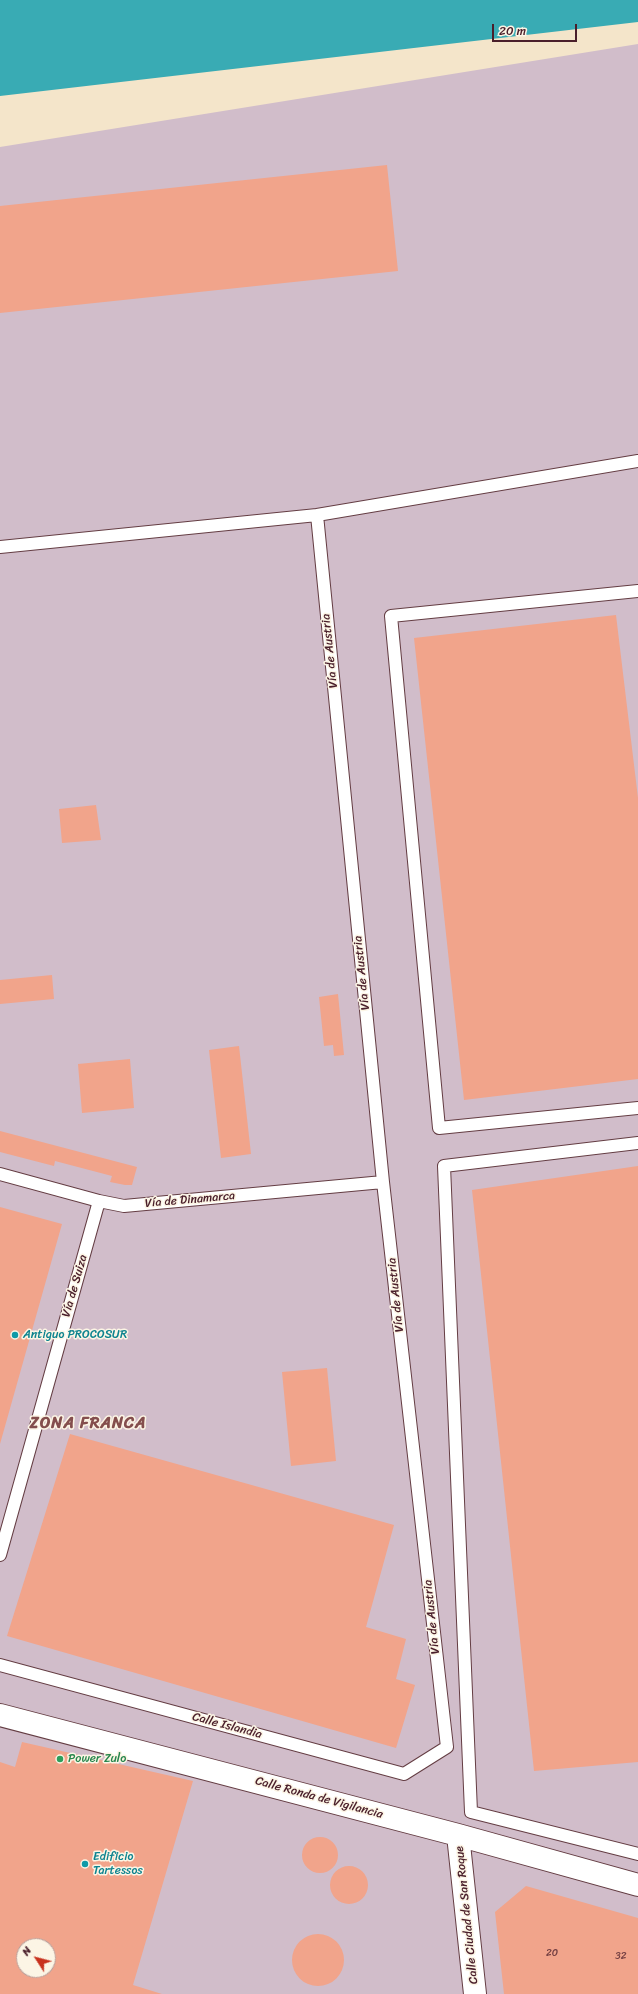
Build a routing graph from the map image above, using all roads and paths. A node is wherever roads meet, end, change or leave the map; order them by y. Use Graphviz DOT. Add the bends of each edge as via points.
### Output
graph roads {
  1 [pos="638,461"];
  2 [pos="317,515"];
  3 [pos="0,547"];
  4 [pos="638,591"];
  5 [pos="638,1108"];
  6 [pos="638,1143"];
  7 [pos="0,1174"];
  8 [pos="383,1182"];
  9 [pos="99,1201"];
  10 [pos="0,1555"];
  11 [pos="0,1665"];
  12 [pos="0,1715"];
  13 [pos="447,1747"];
  14 [pos="458,1835"];
  15 [pos="638,1854"];
  16 [pos="638,1885"];
  17 [pos="475,1994"];
  1 -- 2 [label="lane"];
  2 -- 3 [label="lane"];
  2 -- 8 [label="lane, Vía de Austria"];
  4 -- 5 [label="lane" via="390,616 439,1128"];
  6 -- 15 [label="lane" via="444,1166 471,1812"];
  7 -- 9 [label="lane, Vía de Dinamarca"];
  8 -- 9 [label="lane, Vía de Dinamarca" via="124,1206"];
  8 -- 13 [label="lane, Vía de Austria"];
  9 -- 10 [label="lane, Vía de Suiza"];
  11 -- 13 [label="lane, Calle Islandia" via="404,1774"];
  12 -- 14 [label="street, Calle Ronda de Vigilancia"];
  14 -- 16 [label="street, Calle Ronda de Vigilancia"];
  14 -- 17 [label="street, Calle Ciudad de San Roque"];
}
